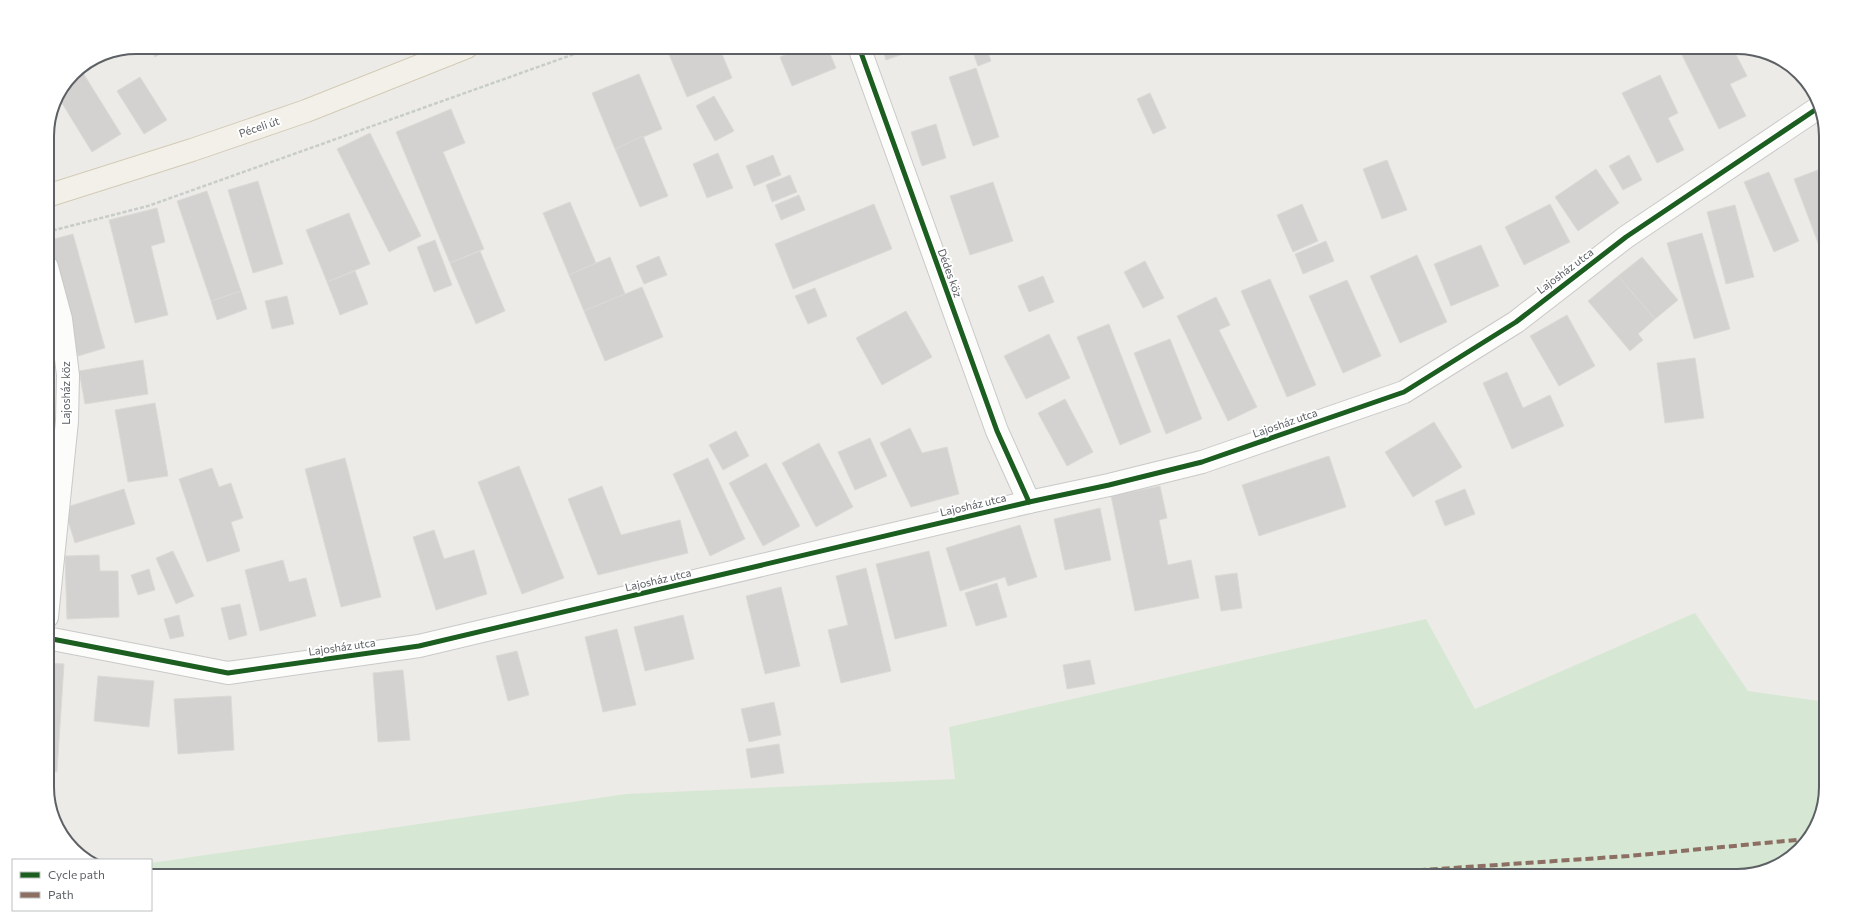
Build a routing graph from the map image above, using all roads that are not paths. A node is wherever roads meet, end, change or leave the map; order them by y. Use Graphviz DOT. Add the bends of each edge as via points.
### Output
graph roads {
  1 [pos="449,54"];
  2 [pos="862,54"];
  3 [pos="1815,110"];
  4 [pos="54,194"];
  5 [pos="54,293"];
  6 [pos="1029,502"];
  7 [pos="54,548"];
  8 [pos="54,639"];
  1 -- 4 [label="main road, Péceli út" via="306,111"];
  2 -- 6 [label="street, Dédes köz" via="997,431"];
  3 -- 6 [label="street, Lajosház utca" via="1626,237 1516,322 1404,392 1202,462"];
  5 -- 7 [label="street, Lajosház köz" via="61,319 68,375 67,421"];
  6 -- 8 [label="street, Lajosház utca" via="420,646 228,673"];
}
